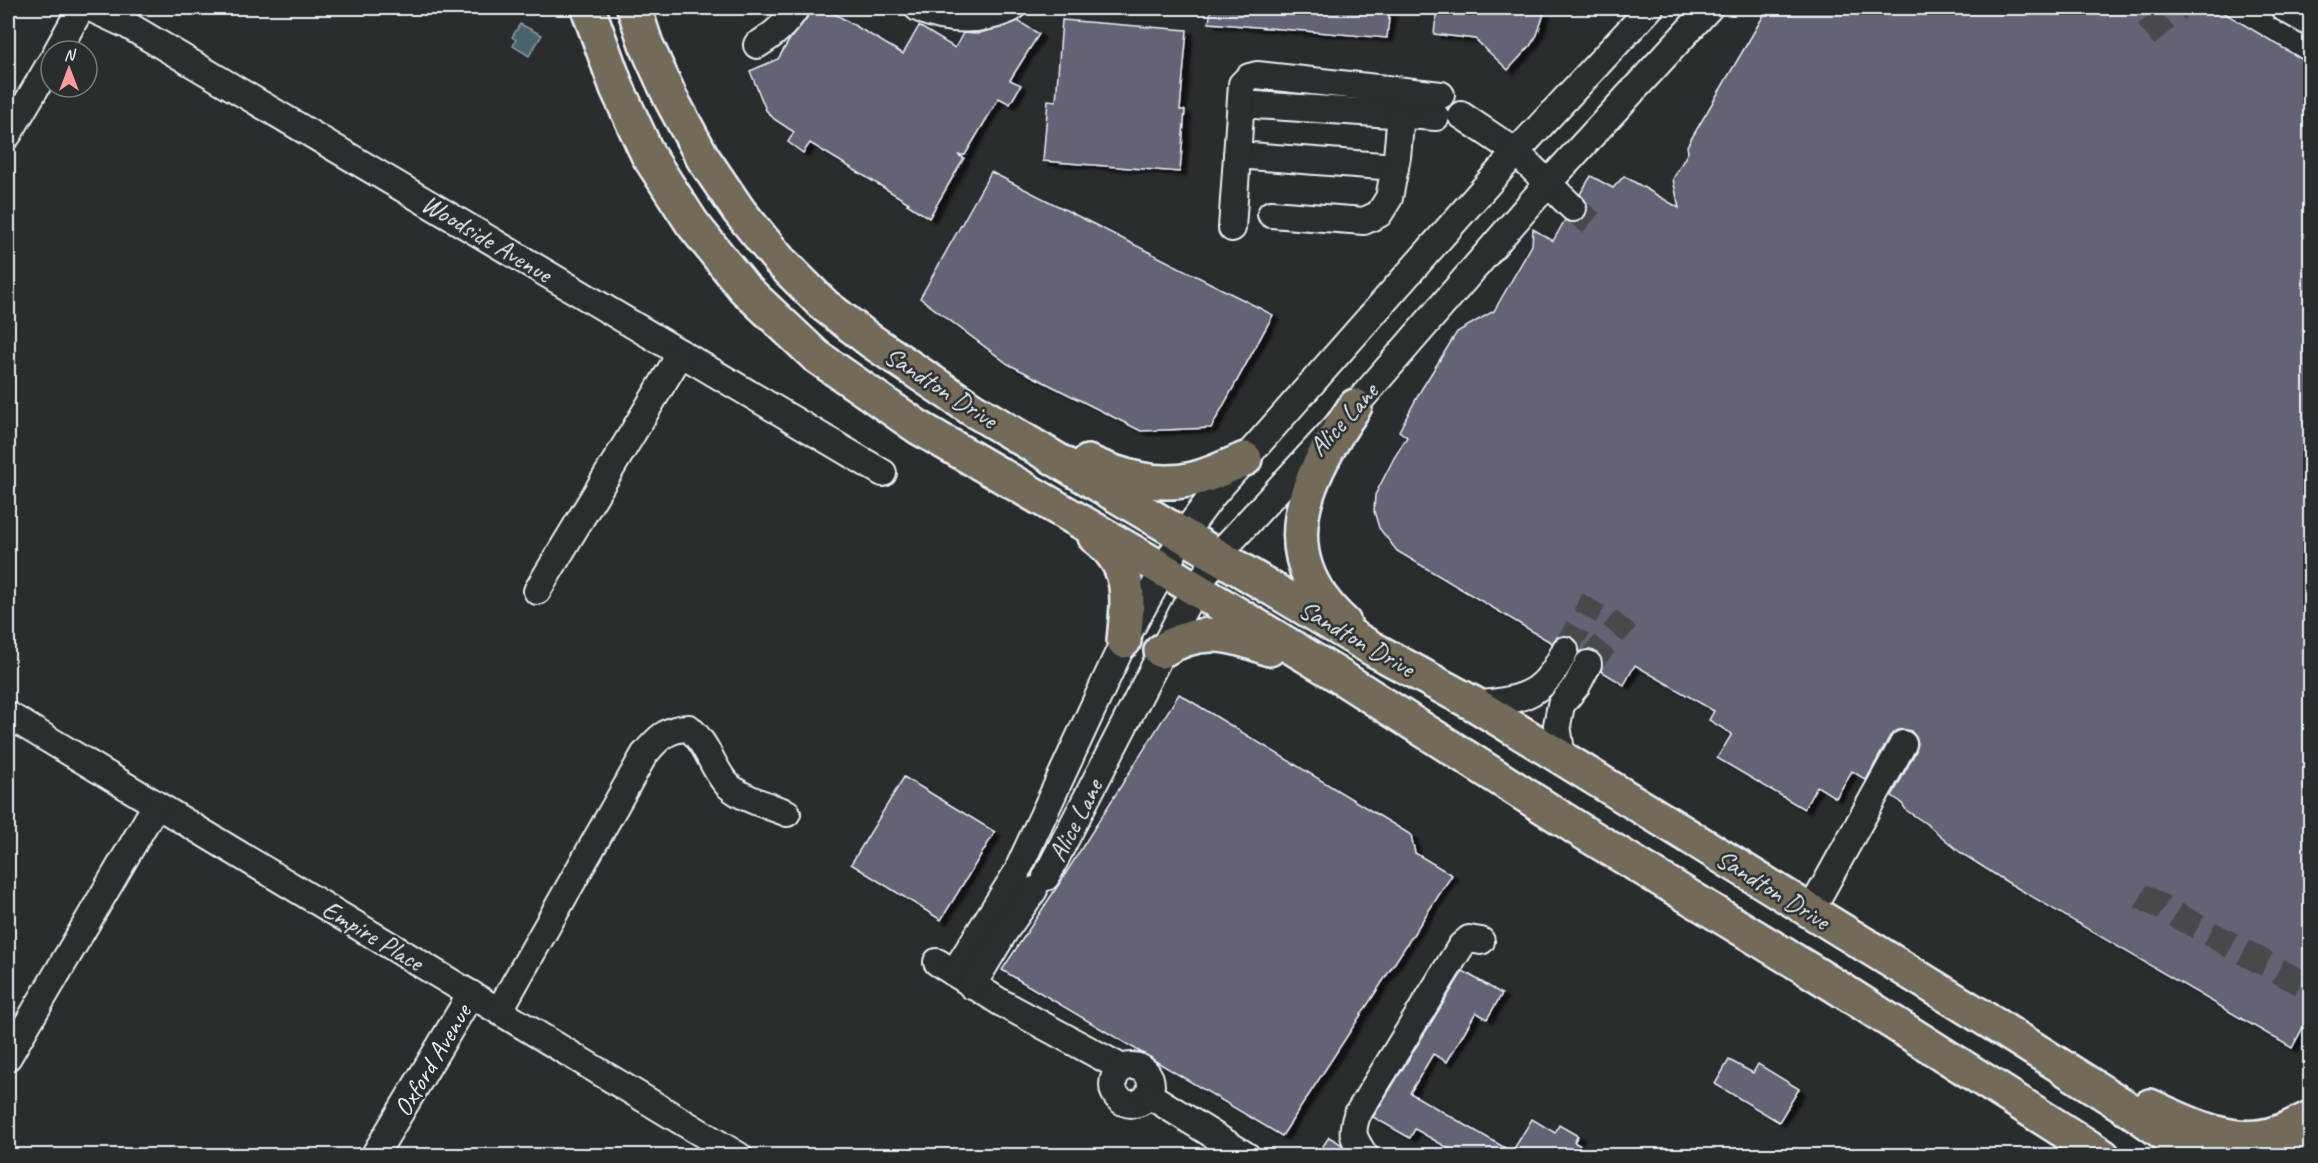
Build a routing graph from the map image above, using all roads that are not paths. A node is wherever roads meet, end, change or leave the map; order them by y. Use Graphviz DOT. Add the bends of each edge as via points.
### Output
graph roads {
  1 [pos="81,8"];
  2 [pos="90,8"];
  3 [pos="588,8"];
  4 [pos="634,8"];
  5 [pos="796,8"];
  6 [pos="918,8"];
  7 [pos="1010,8"];
  8 [pos="1650,8"];
  9 [pos="1709,8"];
  10 [pos="2284,8"];
  11 [pos="2310,23"];
  12 [pos="64,39"];
  13 [pos="757,45"];
  14 [pos="39,82"];
  15 [pos="1241,104"];
  16 [pos="1438,106"];
  17 [pos="1401,114"];
  18 [pos="8,135"];
  19 [pos="1516,152"];
  20 [pos="1237,155"];
  21 [pos="1396,162"];
  22 [pos="1548,183"];
  23 [pos="1573,208"];
  24 [pos="1271,214"];
  25 [pos="1232,228"];
  26 [pos="681,353"];
  27 [pos="1355,406"];
  28 [pos="972,409"];
  29 [pos="1245,459"];
  30 [pos="883,472"];
  31 [pos="1060,511"];
  32 [pos="1183,535"];
  33 [pos="1217,556"];
  34 [pos="1164,570"];
  35 [pos="1195,589"];
  36 [pos="537,591"];
  37 [pos="1124,641"];
  38 [pos="1373,649"];
  39 [pos="1161,651"];
  40 [pos="1565,651"];
  41 [pos="1588,664"];
  42 [pos="1333,672"];
  43 [pos="1476,705"];
  44 [pos="8,715"];
  45 [pos="1903,744"];
  46 [pos="1562,758"];
  47 [pos="156,805"];
  48 [pos="787,813"];
  49 [pos="1029,877"];
  50 [pos="1810,912"];
  51 [pos="1481,941"];
  52 [pos="471,994"];
  53 [pos="499,1011"];
  54 [pos="2018,1039"];
  55 [pos="1069,1041"];
  56 [pos="8,1058"];
  57 [pos="1122,1068"];
  58 [pos="1114,1092"];
  59 [pos="1149,1095"];
  60 [pos="2310,1118"];
  61 [pos="2050,1122"];
  62 [pos="2310,1138"];
  63 [pos="374,1155"];
  64 [pos="739,1155"];
  65 [pos="1247,1155"];
  66 [pos="1365,1155"];
  67 [pos="2092,1155"];
  68 [pos="2103,1155"];
  69 [pos="2196,1155"];
  70 [pos="2288,1155"];
  1 -- 12 [label="street"];
  2 -- 26 [label="street, Woodside Avenue" via="129,26"];
  3 -- 31 [label="main road, Sandton Drive" via="617,88 648,155 692,223 744,288 816,356 918,427"];
  4 -- 28 [label="main road, Sandton Drive" via="671,99 703,158 779,261 824,305"];
  5 -- 13 [label="street" via="774,35"];
  6 -- 7 [label="street" via="952,18 992,16"];
  8 -- 19 [label="street, Alice Lane"];
  9 -- 22 [label="street, Alice Lane"];
  10 -- 11 [label="street"];
  14 -- 18 [label="street"];
  15 -- 16 [label="street" via="1245,80 1257,75"];
  15 -- 17 [label="street"];
  15 -- 20 [label="street"];
  16 -- 17 [label="street"];
  16 -- 19 [label="street" via="1450,93 1458,97 1463,105 1461,115"];
  17 -- 21 [label="street"];
  19 -- 22 [label="street"];
  19 -- 29 [label="street, Alice Lane"];
  20 -- 21 [label="street"];
  20 -- 25 [label="street"];
  21 -- 24 [label="street" via="1389,198 1379,214 1364,221"];
  22 -- 23 [label="street"];
  22 -- 27 [label="street, Alice Lane"];
  26 -- 30 [label="street, Woodside Avenue"];
  26 -- 36 [label="street"];
  27 -- 33 [label="street, Alice Lane"];
  27 -- 38 [label="main road" via="1329,444 1306,498 1300,523 1301,554 1319,595"];
  28 -- 29 [label="main road" via="1106,470 1140,479 1192,479"];
  28 -- 32 [label="main road, Sandton Drive"];
  29 -- 32 [label="street, Alice Lane"];
  31 -- 34 [label="main road, Sandton Drive"];
  31 -- 37 [label="main road" via="1109,548 1118,562 1128,590"];
  32 -- 33 [label="main road, Sandton Drive"];
  32 -- 34 [label="street, Alice Lane"];
  33 -- 35 [label="street, Alice Lane"];
  33 -- 38 [label="main road, Sandton Drive"];
  34 -- 35 [label="main road, Sandton Drive"];
  34 -- 37 [label="street, Alice Lane"];
  35 -- 39 [label="street, Alice Lane"];
  35 -- 42 [label="main road, Sandton Drive"];
  37 -- 49 [label="street, Alice Lane"];
  38 -- 43 [label="main road, Sandton Drive"];
  39 -- 42 [label="main road" via="1188,638 1217,634 1236,637"];
  39 -- 49 [label="street, Alice Lane"];
  40 -- 43 [label="street" via="1541,688 1515,700"];
  41 -- 46 [label="street" via="1561,705 1557,725"];
  42 -- 61 [label="main road, Sandton Drive"];
  43 -- 46 [label="main road, Sandton Drive"];
  44 -- 47 [label="street, Empire Place"];
  45 -- 50 [label="street"];
  46 -- 50 [label="main road, Sandton Drive"];
  47 -- 52 [label="street, Empire Place"];
  47 -- 56 [label="street"];
  48 -- 53 [label="street" via="741,794 726,783 701,739 689,728 677,728 658,737 644,754"];
  49 -- 55 [label="street" via="954,974"];
  50 -- 54 [label="main road, Sandton Drive"];
  51 -- 66 [label="street" via="1468,939 1461,946 1357,1115 1352,1133"];
  52 -- 53 [label="street, Empire Place"];
  52 -- 63 [label="street, Oxford Avenue"];
  53 -- 64 [label="street, Empire Place"];
  54 -- 60 [label="main road" via="2136,1100 2210,1131 2256,1137 2275,1134"];
  54 -- 69 [label="main road, Sandton Drive"];
  55 -- 57 [label="street"];
  55 -- 58 [label="street"];
  57 -- 58 [label="street" via="1113,1081"];
  57 -- 59 [label="street" via="1135,1066 1146,1071 1151,1083"];
  58 -- 59 [label="street" via="1122,1101 1134,1104"];
  59 -- 65 [label="street"];
  61 -- 67 [label="main road"];
  61 -- 68 [label="main road, Sandton Drive"];
  62 -- 70 [label="main road"];
}
